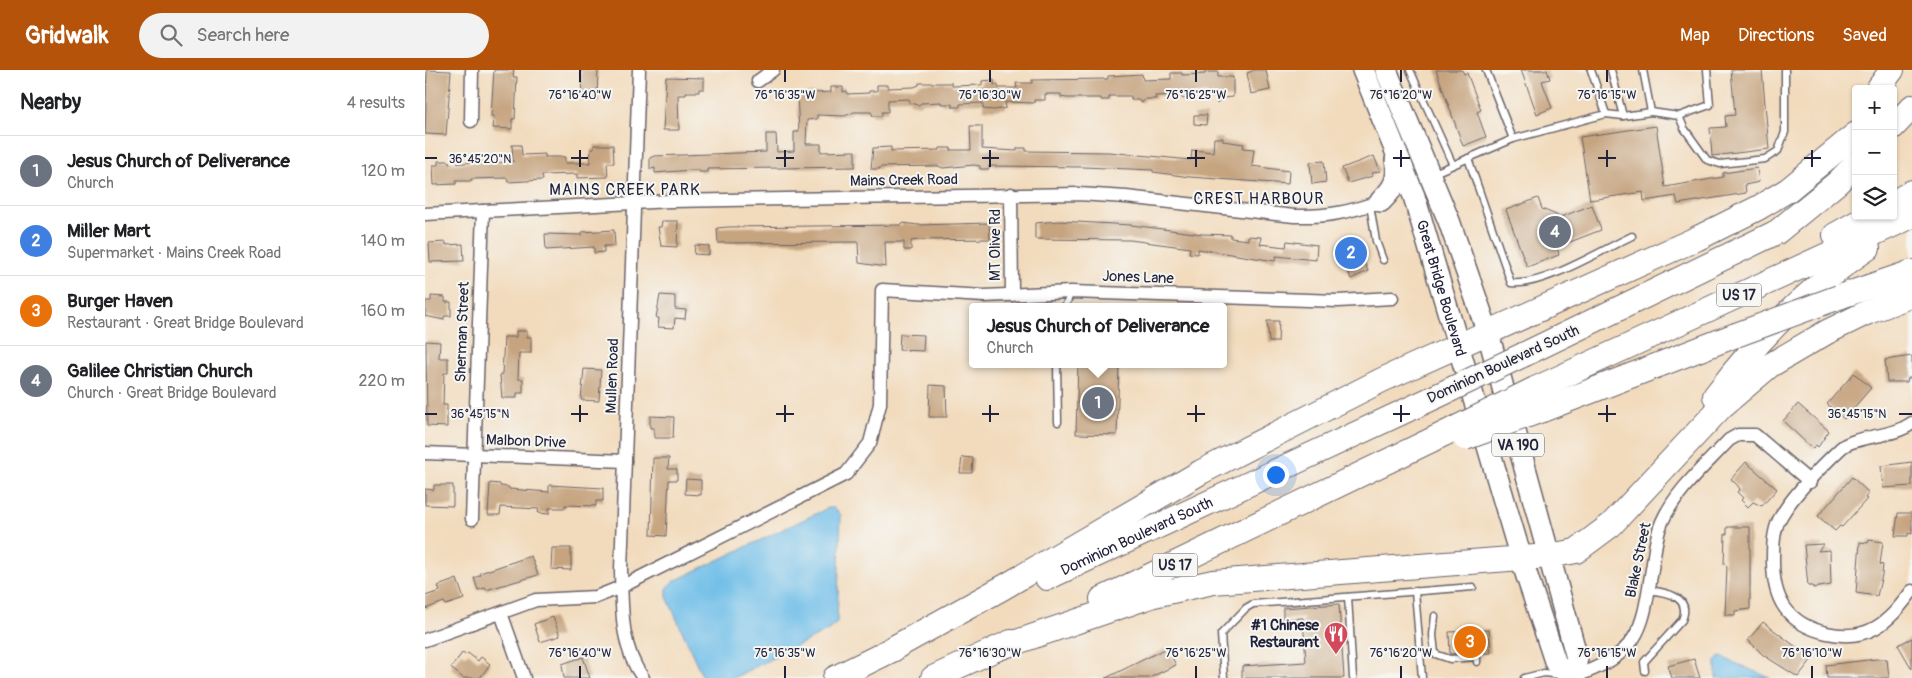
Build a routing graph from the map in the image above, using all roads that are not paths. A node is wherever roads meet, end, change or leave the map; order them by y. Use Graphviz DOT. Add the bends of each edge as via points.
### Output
graph roads {
  1 [pos="472,70"];
  2 [pos="639,70"];
  3 [pos="773,70"];
  4 [pos="1386,70"];
  5 [pos="1410,70"];
  6 [pos="1486,70"];
  7 [pos="1591,70"];
  8 [pos="1611,70"];
  9 [pos="1643,70"];
  10 [pos="1707,70"];
  11 [pos="1785,70"];
  12 [pos="1892,70"];
  13 [pos="1906,70"];
  14 [pos="1364,71"];
  15 [pos="758,81"];
  16 [pos="1881,85"];
  17 [pos="1895,85"];
  18 [pos="1378,106"];
  19 [pos="1912,107"];
  20 [pos="1651,112"];
  21 [pos="1606,114"];
  22 [pos="1623,116"];
  23 [pos="1679,116"];
  24 [pos="1852,120"];
  25 [pos="471,121"];
  26 [pos="1897,123"];
  27 [pos="1852,137"];
  28 [pos="1513,138"];
  29 [pos="1393,141"];
  30 [pos="1468,158"];
  31 [pos="1821,163"];
  32 [pos="1453,165"];
  33 [pos="1852,168"];
  34 [pos="1431,174"];
  35 [pos="1912,192"];
  36 [pos="1011,194"];
  37 [pos="1897,201"];
  38 [pos="1375,203"];
  39 [pos="634,204"];
  40 [pos="483,211"];
  41 [pos="425,214"];
  42 [pos="1419,214"];
  43 [pos="1912,218"];
  44 [pos="1861,220"];
  45 [pos="1632,236"];
  46 [pos="1383,260"];
  47 [pos="1912,272"];
  48 [pos="1071,292"];
  49 [pos="1012,295"];
  50 [pos="1912,295"];
  51 [pos="1392,298"];
  52 [pos="1067,303"];
  53 [pos="1489,333"];
  54 [pos="1460,345"];
  55 [pos="1057,368"];
  56 [pos="1567,374"];
  57 [pos="1539,399"];
  58 [pos="1058,422"];
  59 [pos="1912,423"];
  60 [pos="425,453"];
  61 [pos="474,455"];
  62 [pos="625,461"];
  63 [pos="1657,474"];
  64 [pos="1810,482"];
  65 [pos="472,519"];
  66 [pos="1549,556"];
  67 [pos="1521,558"];
  68 [pos="621,587"];
  69 [pos="1473,587"];
  70 [pos="1648,590"];
  71 [pos="1415,591"];
  72 [pos="1912,591"];
  73 [pos="1348,596"];
  74 [pos="501,613"];
  75 [pos="1435,616"];
  76 [pos="425,640"];
  77 [pos="996,649"];
  78 [pos="881,655"];
  79 [pos="1477,662"];
  80 [pos="1645,671"];
  81 [pos="524,678"];
  82 [pos="643,678"];
  83 [pos="835,678"];
  84 [pos="933,678"];
  85 [pos="1223,678"];
  86 [pos="1353,678"];
  87 [pos="1422,678"];
  88 [pos="1524,678"];
  89 [pos="1572,678"];
  1 -- 25 [label="street"];
  2 -- 39 [label="street, Mullen Road"];
  3 -- 15 [label="street"];
  4 -- 34 [label="main road, Great Bridge Boulevard / VA 190"];
  5 -- 32 [label="lane"];
  6 -- 28 [label="lane"];
  7 -- 21 [label="lane"];
  8 -- 22 [label="lane"];
  9 -- 20 [label="lane"];
  10 -- 23 [label="lane" via="1710,104"];
  11 -- 23 [label="lane" via="1785,132 1778,151 1765,159 1720,164 1707,160"];
  12 -- 16 [label="highway"];
  13 -- 17 [label="highway"];
  14 -- 18 [label="main road, Great Bridge Boulevard"];
  18 -- 29 [label="main road, Great Bridge Boulevard"];
  18 -- 34 [label="main road" via="1393,120 1411,166"];
  19 -- 26 [label="highway"];
  20 -- 22 [label="lane"];
  20 -- 23 [label="lane"];
  21 -- 22 [label="lane"];
  21 -- 28 [label="lane"];
  24 -- 31 [label="highway"];
  27 -- 31 [label="highway"];
  28 -- 30 [label="lane"];
  29 -- 38 [label="main road" via="1398,178 1394,187"];
  29 -- 42 [label="main road, Great Bridge Boulevard"];
  30 -- 32 [label="lane"];
  30 -- 45 [label="lane" via="1511,283 1527,284 1546,277"];
  31 -- 53 [label="highway" via="1788,190 1758,208"];
  32 -- 34 [label="lane"];
  33 -- 78 [label="highway, Dominion Boulevard South, bridge" via="1777,232 1525,354"];
  34 -- 42 [label="main road" via="1421,195"];
  34 -- 53 [label="main road, Great Bridge Boulevard / VA 190"];
  35 -- 37 [label="highway"];
  36 -- 38 [label="street, Mains Creek Road" via="1126,197 1294,216 1332,215"];
  36 -- 39 [label="street, Mains Creek Road"];
  36 -- 49 [label="street, MT Olive Rd"];
  38 -- 42 [label="main road" via="1393,202"];
  38 -- 46 [label="lane" via="1376,241"];
  39 -- 40 [label="street, Mains Creek Road"];
  39 -- 62 [label="street, Mullen Road"];
  40 -- 41 [label="street, Mains Creek Road"];
  40 -- 61 [label="street, Sherman Street"];
  42 -- 54 [label="main road, Great Bridge Boulevard"];
  43 -- 56 [label="highway, US 17"];
  43 -- 63 [label="highway" via="1844,264 1777,323 1736,368"];
  44 -- 56 [label="highway"];
  47 -- 57 [label="highway, bridge" via="1735,335"];
  48 -- 49 [label="street, Jones Lane"];
  48 -- 51 [label="street, Jones Lane" via="1338,301"];
  48 -- 52 [label="lane"];
  49 -- 68 [label="street, Jones Lane" via="882,290 880,404 870,443 846,474"];
  50 -- 63 [label="highway" via="1843,325 1769,366 1722,406"];
  53 -- 54 [label="highway"];
  53 -- 66 [label="main road, Great Bridge Boulevard / VA 190"];
  54 -- 67 [label="main road, Great Bridge Boulevard / VA 190"];
  54 -- 78 [label="highway" via="1382,380 1201,472"];
  55 -- 58 [label="lane"];
  56 -- 57 [label="highway, US 17"];
  57 -- 77 [label="highway, US 17, bridge" via="1353,479"];
  59 -- 64 [label="street" via="1898,432 1847,444"];
  60 -- 61 [label="street, Malbon Drive"];
  61 -- 62 [label="street, Malbon Drive"];
  61 -- 65 [label="street, Sherman Street"];
  62 -- 68 [label="street, Mullen Road"];
  63 -- 66 [label="highway" via="1611,525 1576,551"];
  64 -- 70 [label="street, Blake Street" via="1760,437 1744,434 1729,440 1671,505 1659,529"];
  64 -- 72 [label="street" via="1787,508 1776,529 1773,575 1777,593 1786,609 1804,624 1821,632 1862,633 1883,623"];
  66 -- 67 [label="highway"];
  66 -- 89 [label="main road, Great Bridge Boulevard / VA 190" via="1577,658"];
  67 -- 77 [label="highway" via="1213,582 1154,595"];
  67 -- 89 [label="main road, Great Bridge Boulevard / VA 190" via="1556,664"];
  68 -- 74 [label="street" via="596,597 536,600"];
  68 -- 82 [label="street, Mullen Road" via="628,653"];
  69 -- 71 [label="lane"];
  70 -- 80 [label="lane" via="1675,595 1685,612 1682,620 1644,662"];
  70 -- 89 [label="street, Blake Street" via="1640,626 1625,650 1611,662"];
  71 -- 73 [label="lane"];
  71 -- 87 [label="lane"];
  73 -- 85 [label="lane" via="1253,604 1246,608 1221,634"];
  73 -- 86 [label="lane"];
  74 -- 76 [label="street"];
  74 -- 81 [label="street"];
  75 -- 79 [label="lane" via="1435,654 1450,658 1477,657"];
  77 -- 84 [label="highway, US 17"];
  78 -- 83 [label="highway, Dominion Boulevard South"];
  88 -- 89 [label="lane" via="1544,673"];
}
